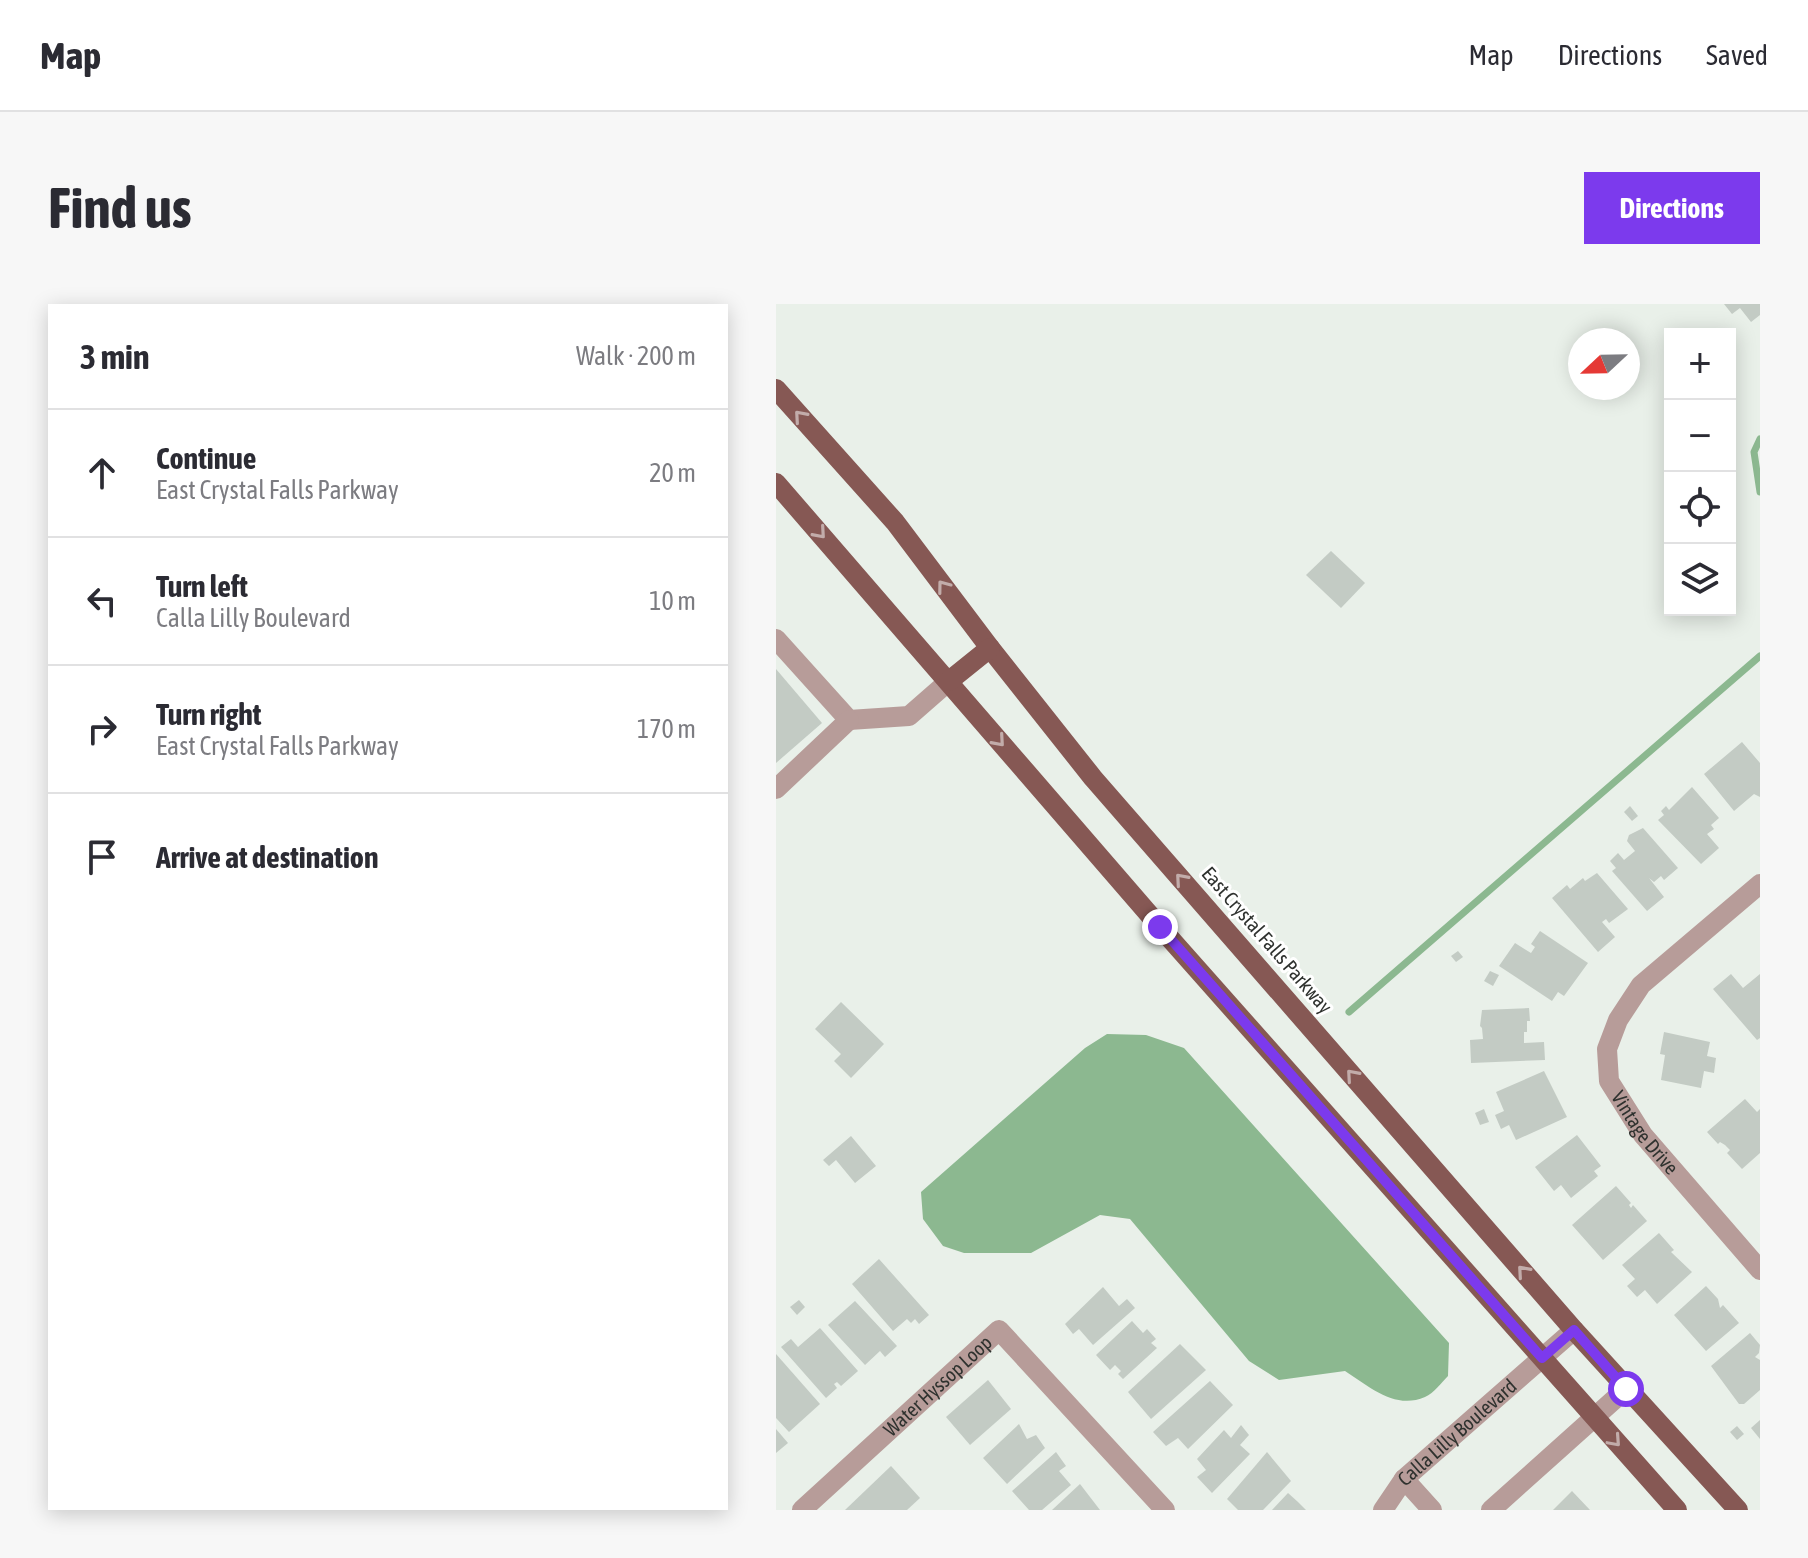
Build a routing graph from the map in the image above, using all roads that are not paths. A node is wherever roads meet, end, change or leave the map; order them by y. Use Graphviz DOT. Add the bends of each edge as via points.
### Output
graph roads {
  1 [pos="776,389"];
  2 [pos="776,483"];
  3 [pos="776,639"];
  4 [pos="990,648"];
  5 [pos="949,681"];
  6 [pos="849,720"];
  7 [pos="776,789"];
  8 [pos="1760,884"];
  9 [pos="1760,1270"];
  10 [pos="1574,1330"];
  11 [pos="1542,1358"];
  12 [pos="1626,1389"];
  13 [pos="1594,1417"];
  14 [pos="1404,1479"];
  15 [pos="802,1510"];
  16 [pos="1165,1510"];
  17 [pos="1383,1510"];
  18 [pos="1432,1510"];
  19 [pos="1491,1510"];
  20 [pos="1677,1510"];
  21 [pos="1738,1510"];
  4 -- 1 [label="main road, East Crystal Falls Parkway, one-way" via="895,522"];
  2 -- 5 [label="main road, one-way"];
  3 -- 6 [label="street"];
  4 -- 5 [label="main road"];
  10 -- 4 [label="main road, East Crystal Falls Parkway, one-way" via="1093,778"];
  5 -- 6 [label="street" via="909,716"];
  5 -- 11 [label="main road, one-way"];
  6 -- 7 [label="street"];
  8 -- 9 [label="street, Vintage Drive" via="1641,985 1607,1049 1609,1081 1643,1135"];
  10 -- 11 [label="street, Calla Lilly Boulevard"];
  10 -- 12 [label="main road, East Crystal Falls Parkway"];
  11 -- 13 [label="main road"];
  11 -- 14 [label="street, Calla Lilly Boulevard"];
  12 -- 13 [label="street"];
  12 -- 21 [label="main road, East Crystal Falls Parkway"];
  13 -- 19 [label="street"];
  13 -- 20 [label="main road, one-way"];
  14 -- 17 [label="street, Calla Lilly Boulevard"];
  14 -- 18 [label="street"];
  15 -- 16 [label="street, Water Hyssop Loop" via="999,1330"];
}
